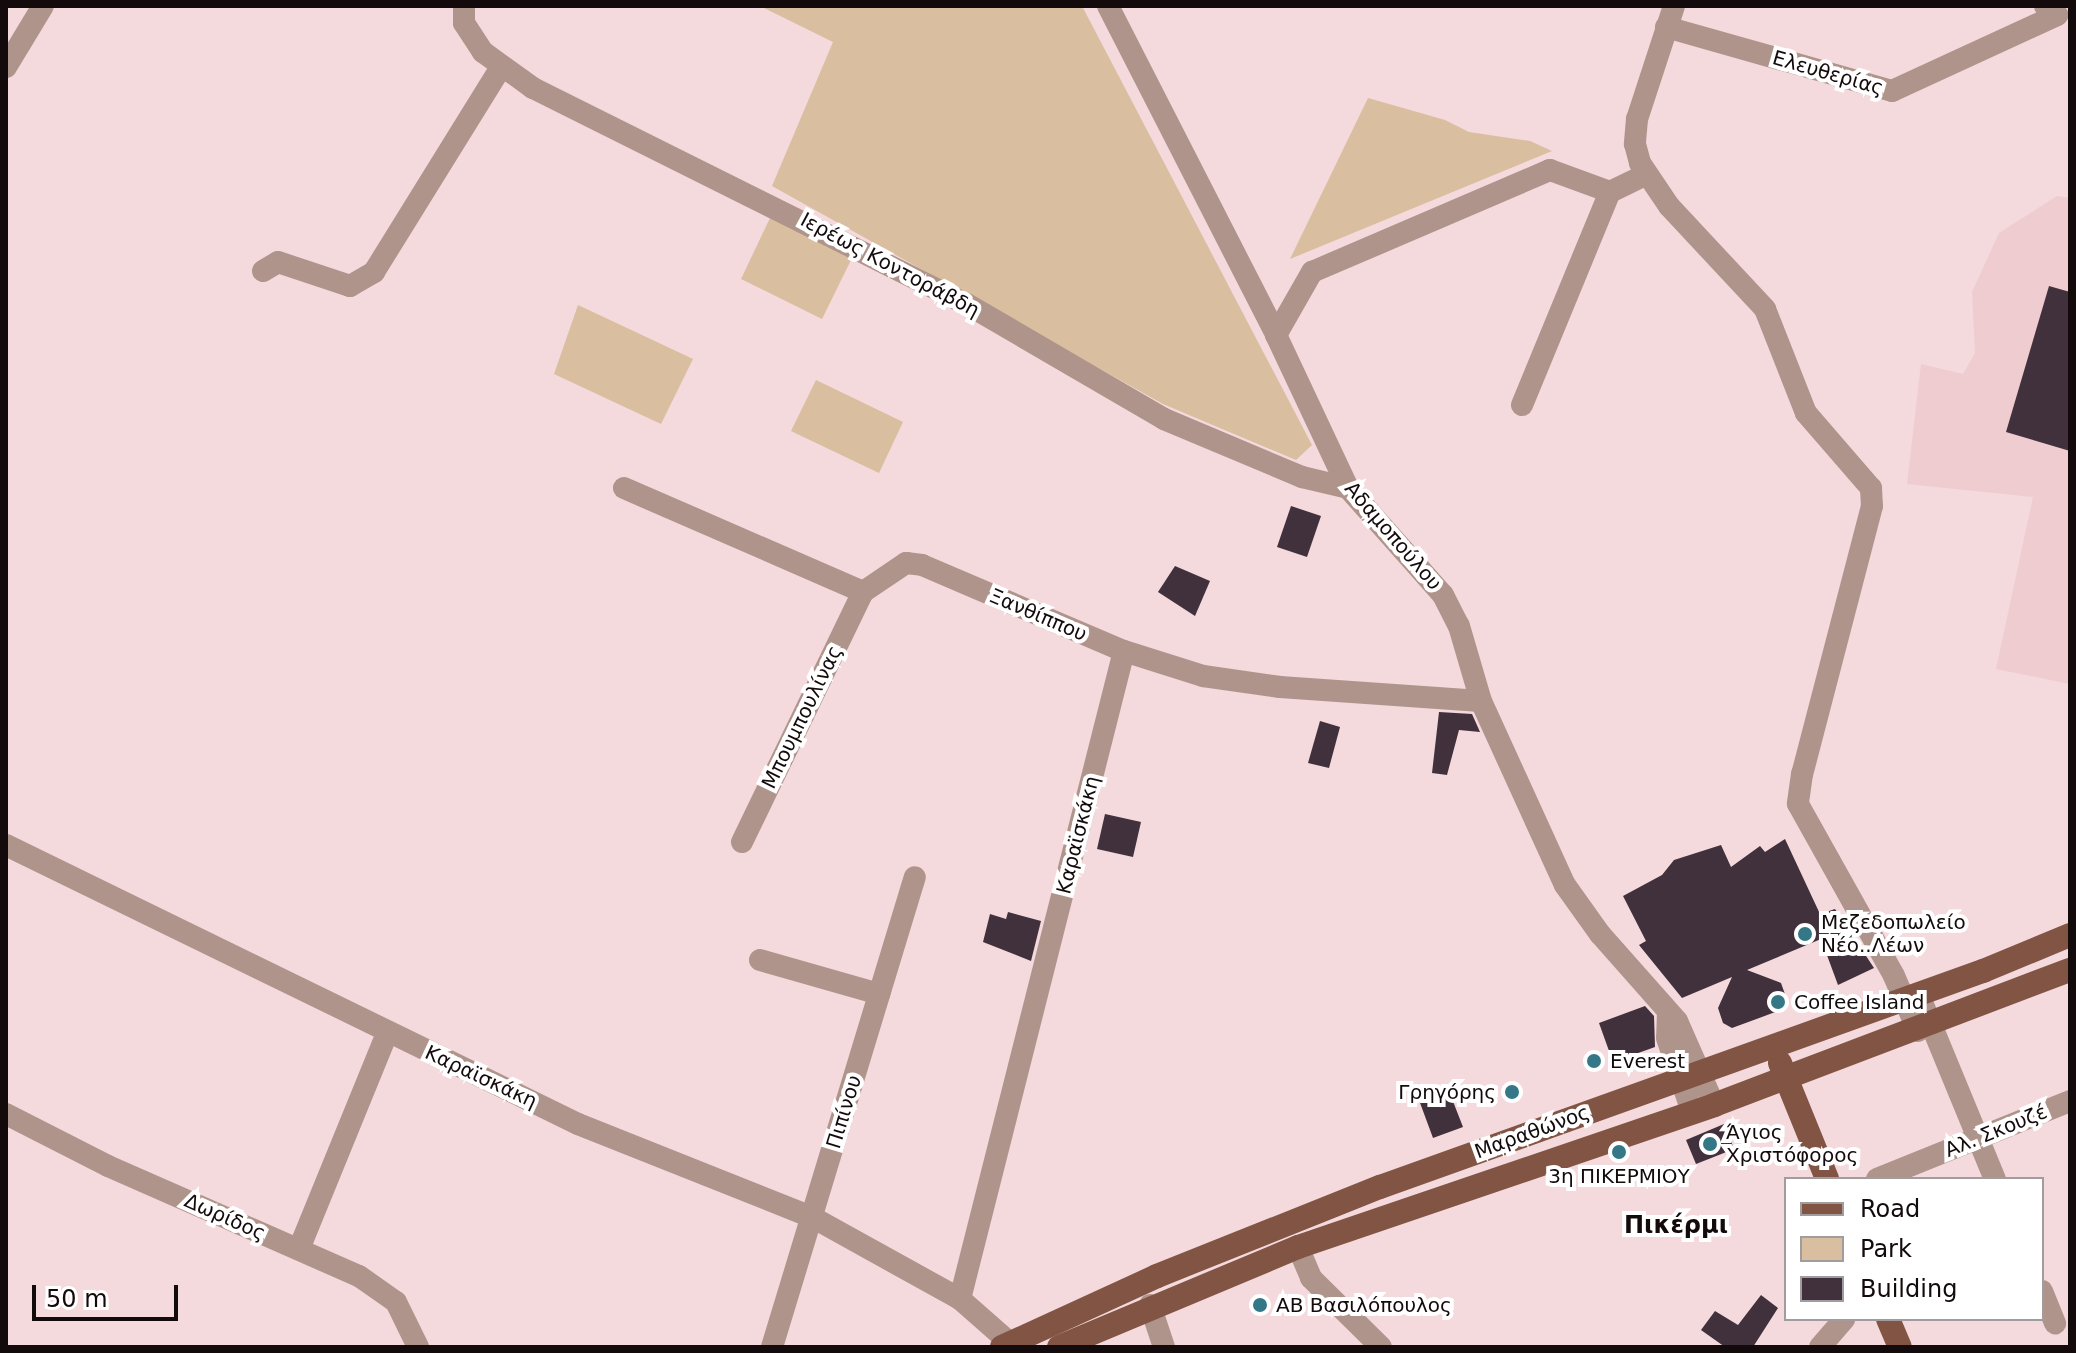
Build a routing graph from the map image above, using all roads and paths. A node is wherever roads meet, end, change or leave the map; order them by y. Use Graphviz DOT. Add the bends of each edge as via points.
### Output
graph roads {
  1 [pos="43,6"];
  2 [pos="464,6"];
  3 [pos="1108,6"];
  4 [pos="2045,6"];
  5 [pos="1670,17"];
  6 [pos="6,67"];
  7 [pos="500,69"];
  8 [pos="1647,174"];
  9 [pos="1610,192"];
  10 [pos="263,271"];
  11 [pos="1276,335"];
  12 [pos="1522,405"];
  13 [pos="624,488"];
  14 [pos="1348,488"];
  15 [pos="863,592"];
  16 [pos="1124,651"];
  17 [pos="1481,701"];
  18 [pos="742,842"];
  19 [pos="6,845"];
  20 [pos="915,877"];
  21 [pos="2070,935"];
  22 [pos="760,960"];
  23 [pos="2070,970"];
  24 [pos="879,994"];
  25 [pos="1912,997"];
  26 [pos="1925,1028"];
  27 [pos="387,1033"];
  28 [pos="1773,1046"];
  29 [pos="1691,1076"];
  30 [pos="1786,1078"];
  31 [pos="2070,1101"];
  32 [pos="1703,1108"];
  33 [pos="6,1114"];
  34 [pos="1979,1139"];
  35 [pos="1826,1177"];
  36 [pos="1882,1177"];
  37 [pos="1994,1177"];
  38 [pos="812,1217"];
  39 [pos="1298,1247"];
  40 [pos="299,1249"];
  41 [pos="2044,1296"];
  42 [pos="960,1299"];
  43 [pos="1150,1305"];
  44 [pos="1842,1321"];
  45 [pos="1889,1321"];
  46 [pos="2055,1323"];
  47 [pos="1006,1345"];
  48 [pos="418,1347"];
  49 [pos="772,1347"];
  50 [pos="1059,1347"];
  51 [pos="1164,1347"];
  52 [pos="1381,1347"];
  53 [pos="1820,1347"];
  54 [pos="1900,1347"];
  1 -- 6 [label="street"];
  2 -- 7 [label="street, Ιερέως Κοντοράβδη" via="464,23"];
  3 -- 11 [label="street, Αδαμοπούλου"];
  4 -- 5 [label="street, Ελευθερίας" via="2057,15 1892,91"];
  5 -- 8 [label="street" via="1635,134 1636,153"];
  7 -- 10 [label="street" via="374,272 350,286 278,262"];
  7 -- 14 [label="street, Ιερέως Κοντοράβδη" via="965,303 1164,419 1302,477"];
  8 -- 9 [label="street"];
  8 -- 25 [label="street" via="1669,206 1765,309 1806,413 1871,488 1872,506 1798,804"];
  9 -- 11 [label="street" via="1550,170 1312,272"];
  9 -- 12 [label="street"];
  11 -- 14 [label="street, Αδαμοπούλου"];
  13 -- 15 [label="street"];
  14 -- 17 [label="street, Αδαμοπούλου" via="1443,595 1459,626"];
  15 -- 16 [label="street, Ξανθίππου" via="897,565 914,563"];
  15 -- 18 [label="street, Μπουμπουλίνας"];
  16 -- 17 [label="street, Ξανθίππου" via="1230,681"];
  16 -- 42 [label="street, Καραϊσκάκη"];
  17 -- 29 [label="street, Αδαμοπούλου" via="1565,885 1668,1012 1667,1038"];
  19 -- 27 [label="street, Καραϊσκάκη"];
  20 -- 24 [label="street, Πιπίνου"];
  21 -- 25 [label="main road, Μαραθώνος"];
  22 -- 24 [label="street"];
  23 -- 26 [label="main road, Μαραθώνος"];
  24 -- 38 [label="street, Πιπίνου"];
  25 -- 26 [label="street"];
  25 -- 28 [label="main road, Μαραθώνος"];
  26 -- 30 [label="main road, Μαραθώνος"];
  26 -- 34 [label="street"];
  27 -- 38 [label="street, Καραϊσκάκη" via="578,1124"];
  27 -- 40 [label="street"];
  28 -- 29 [label="main road, Μαραθώνος"];
  28 -- 30 [label="main road"];
  29 -- 32 [label="street, Αδαμοπούλου"];
  29 -- 47 [label="main road, Μαραθώνος" via="1380,1187 1157,1276"];
  30 -- 32 [label="main road, Μαραθώνος"];
  30 -- 35 [label="main road"];
  31 -- 34 [label="street, Αλ. Σκουζέ"];
  32 -- 39 [label="main road, Μαραθώνος"];
  33 -- 40 [label="street, Δωρίδος" via="108,1166"];
  34 -- 36 [label="street, Αλ. Σκουζέ"];
  34 -- 37 [label="street"];
  38 -- 42 [label="street, Καραϊσκάκη"];
  38 -- 49 [label="street, Πιπίνου"];
  39 -- 43 [label="main road, Μαραθώνος"];
  39 -- 52 [label="street" via="1311,1278"];
  40 -- 48 [label="street, Δωρίδος" via="359,1276 396,1302"];
  41 -- 46 [label="street"];
  42 -- 47 [label="street, Καραϊσκάκη"];
  43 -- 50 [label="main road, Μαραθώνος"];
  43 -- 51 [label="street"];
  44 -- 53 [label="street"];
  45 -- 54 [label="main road"];
}
